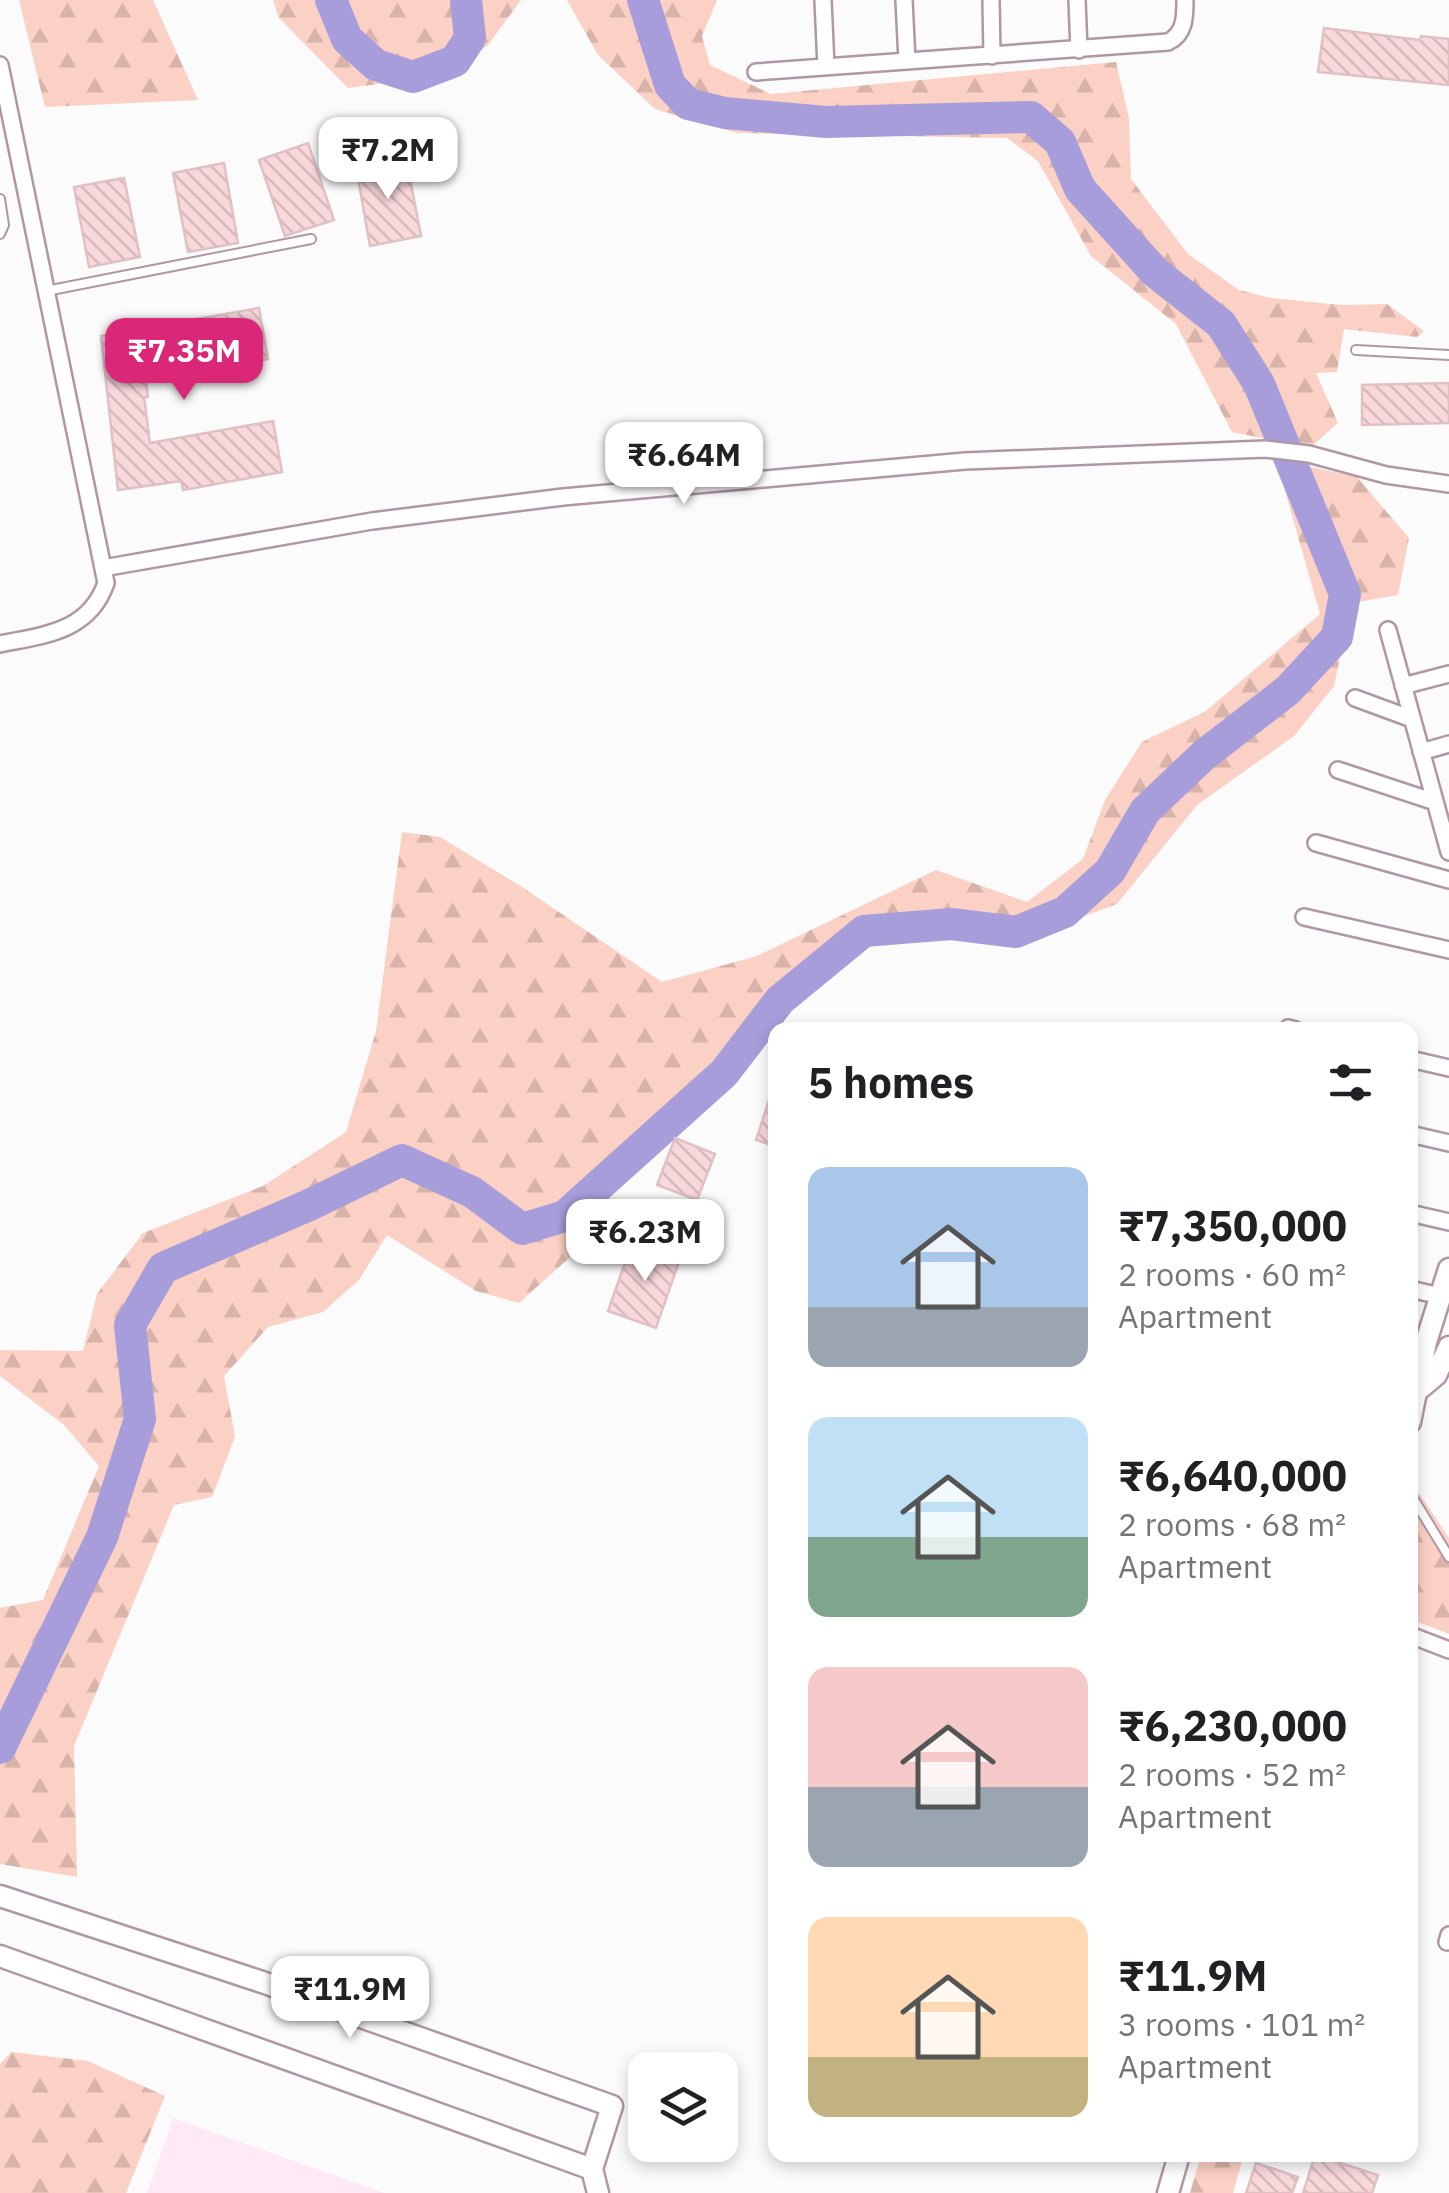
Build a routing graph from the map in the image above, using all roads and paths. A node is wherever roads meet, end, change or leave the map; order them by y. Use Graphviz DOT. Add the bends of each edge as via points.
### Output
graph roads {
  1 [pos="823,0"];
  2 [pos="904,0"];
  3 [pos="990,0"];
  4 [pos="1077,0"];
  5 [pos="1184,0"];
  6 [pos="1079,50"];
  7 [pos="992,56"];
  8 [pos="907,62"];
  9 [pos="0,65"];
  10 [pos="826,67"];
  11 [pos="756,72"];
  12 [pos="6,119"];
  13 [pos="0,199"];
  14 [pos="0,234"];
  15 [pos="311,239"];
  16 [pos="46,291"];
  17 [pos="1356,350"];
  18 [pos="1449,355"];
  19 [pos="1449,484"];
  20 [pos="104,568"];
  21 [pos="1388,630"];
  22 [pos="0,644"];
  23 [pos="1449,674"];
  24 [pos="1403,686"];
  25 [pos="1355,698"];
  26 [pos="1412,719"];
  27 [pos="1449,744"];
  28 [pos="1421,752"];
  29 [pos="1338,770"];
  30 [pos="1435,802"];
  31 [pos="1445,824"];
  32 [pos="1316,843"];
  33 [pos="1449,852"];
  34 [pos="1449,880"];
  35 [pos="1304,917"];
  36 [pos="1449,950"];
  37 [pos="1418,1061"];
  38 [pos="1449,1068"];
  39 [pos="1418,1136"];
  40 [pos="1449,1142"];
  41 [pos="1418,1216"];
  42 [pos="1449,1222"];
  43 [pos="1449,1269"];
  44 [pos="1418,1291"];
  45 [pos="1440,1296"];
  46 [pos="1449,1346"];
  47 [pos="1443,1377"];
  48 [pos="1418,1390"];
  49 [pos="1418,1506"];
  50 [pos="1449,1558"];
  51 [pos="1418,1638"];
  52 [pos="1449,1650"];
  53 [pos="0,1896"];
  54 [pos="0,1956"];
  55 [pos="1177,2162"];
  56 [pos="592,2169"];
  57 [pos="598,2193"];
  58 [pos="1168,2193"];
  1 -- 10 [label="street"];
  2 -- 8 [label="street"];
  3 -- 7 [label="street"];
  4 -- 6 [label="street"];
  5 -- 6 [label="street" via="1177,38"];
  6 -- 7 [label="street"];
  7 -- 8 [label="street"];
  8 -- 10 [label="street"];
  9 -- 12 [label="street"];
  10 -- 11 [label="street"];
  12 -- 16 [label="street"];
  13 -- 14 [label="lane"];
  15 -- 16 [label="lane"];
  16 -- 20 [label="street"];
  17 -- 18 [label="lane"];
  19 -- 20 [label="street" via="1266,449 965,461 562,497 372,521"];
  20 -- 22 [label="street" via="102,594 79,623"];
  21 -- 24 [label="street"];
  23 -- 24 [label="street"];
  24 -- 26 [label="street"];
  25 -- 26 [label="street"];
  26 -- 28 [label="street"];
  27 -- 28 [label="street"];
  28 -- 30 [label="street"];
  29 -- 30 [label="street"];
  30 -- 31 [label="street"];
  31 -- 33 [label="street"];
  32 -- 34 [label="street"];
  35 -- 36 [label="street"];
  37 -- 38 [label="street"];
  39 -- 40 [label="street"];
  41 -- 42 [label="street"];
  43 -- 45 [label="main road"];
  44 -- 45 [label="street"];
  45 -- 48 [label="main road"];
  46 -- 47 [label="main road"];
  47 -- 48 [label="main road"];
  49 -- 50 [label="lane"];
  51 -- 52 [label="street"];
  53 -- 56 [label="main road" via="612,2106"];
  54 -- 56 [label="main road"];
  55 -- 58 [label="main road"];
  56 -- 57 [label="main road"];
}
